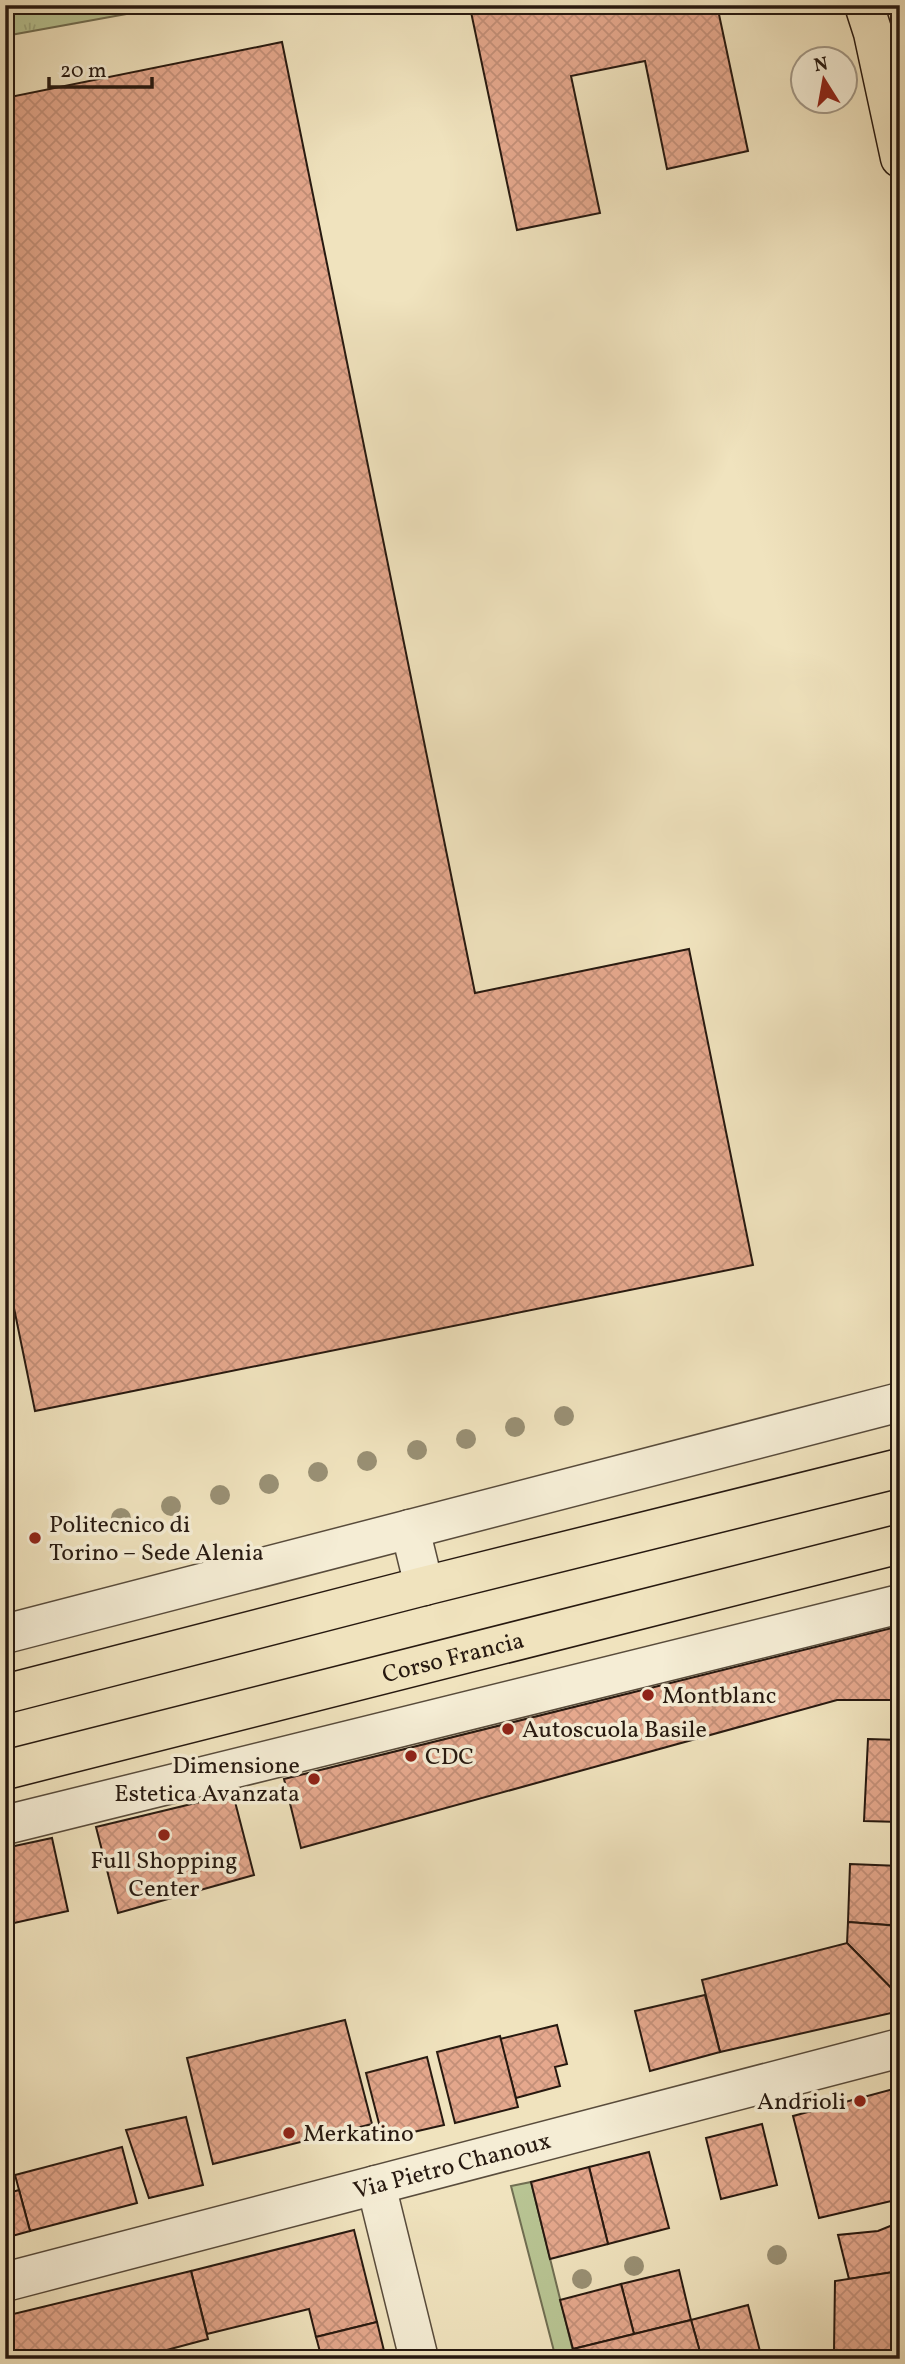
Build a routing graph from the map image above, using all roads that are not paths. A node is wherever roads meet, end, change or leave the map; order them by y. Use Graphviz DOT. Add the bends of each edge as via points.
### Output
graph roads {
  1 [pos="864,5"];
  2 [pos="900,158"];
  3 [pos="900,1402"];
  4 [pos="900,1468"];
  5 [pos="410,1529"];
  6 [pos="900,1544"];
  7 [pos="424,1586"];
  8 [pos="900,1604"];
  9 [pos="5,1634"];
  10 [pos="5,1694"];
  11 [pos="5,1770"];
  12 [pos="5,1825"];
  13 [pos="900,2048"];
  14 [pos="376,2185"];
  15 [pos="5,2282"];
  16 [pos="419,2359"];
  1 -- 2 [label="main road"];
  3 -- 5 [label="street"];
  4 -- 7 [label="main road"];
  5 -- 7 [label="street"];
  5 -- 9 [label="street"];
  6 -- 11 [label="main road, Corso Francia"];
  7 -- 10 [label="main road"];
  8 -- 12 [label="street"];
  13 -- 14 [label="street, Via Pietro Chanoux"];
  14 -- 15 [label="street, Via Pietro Chanoux"];
  14 -- 16 [label="street"];
}
